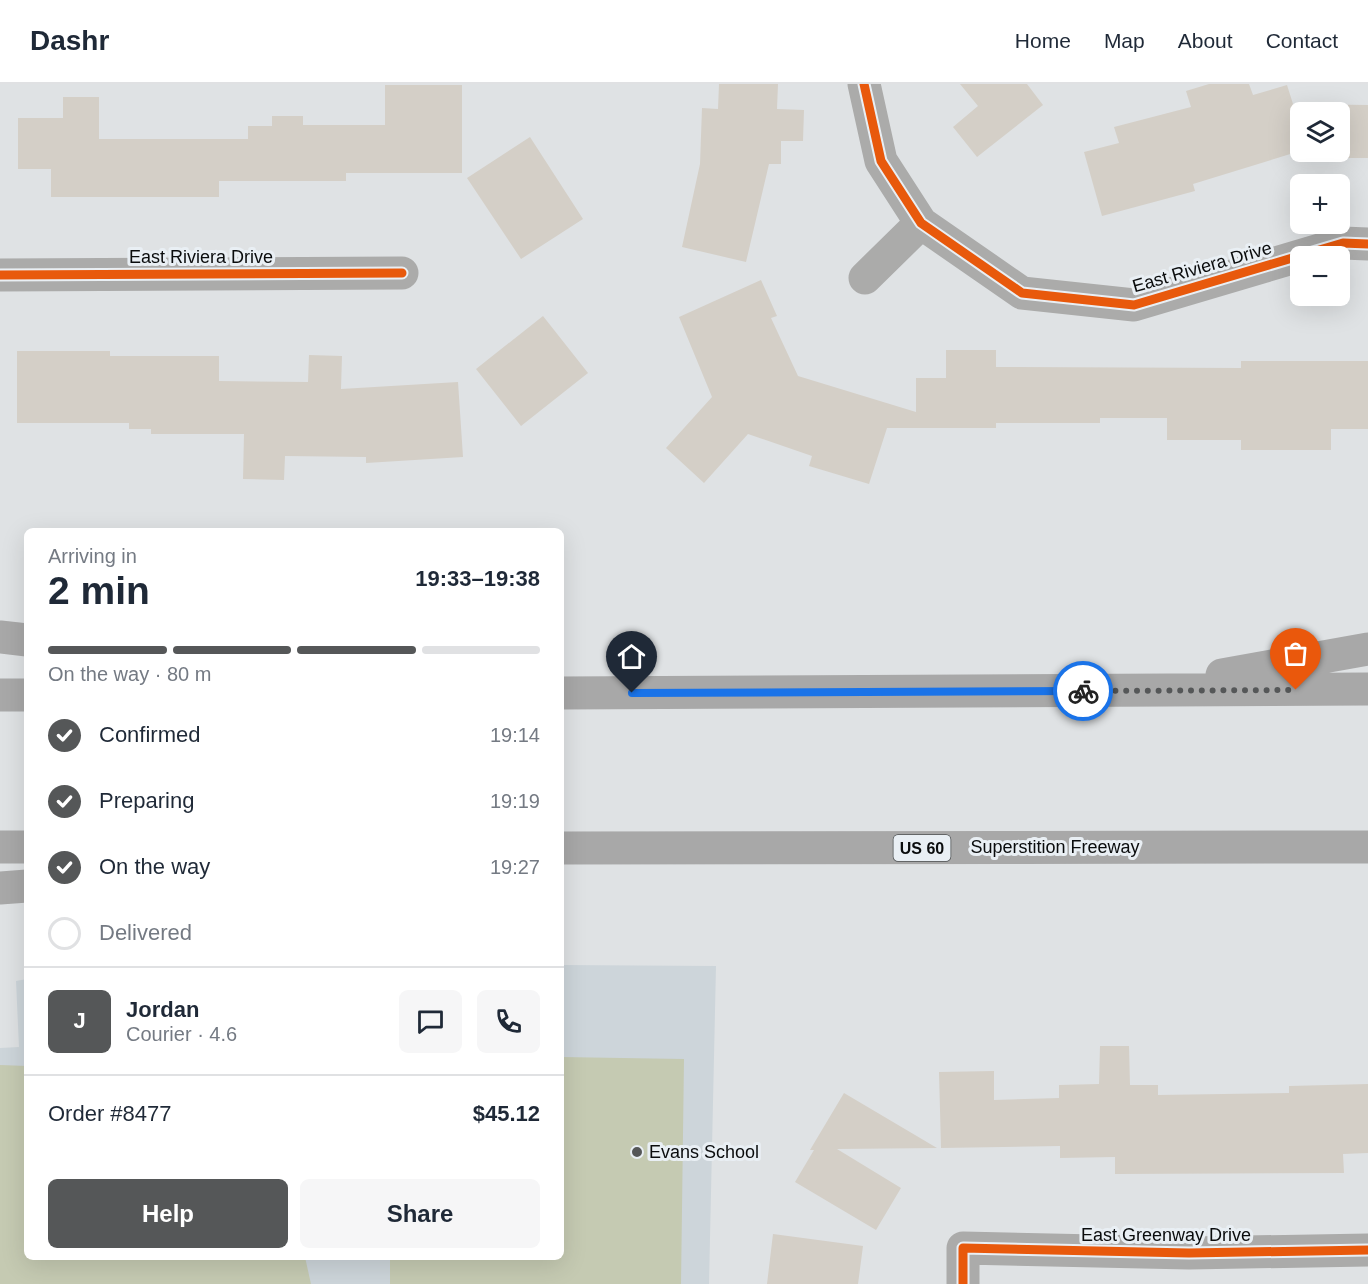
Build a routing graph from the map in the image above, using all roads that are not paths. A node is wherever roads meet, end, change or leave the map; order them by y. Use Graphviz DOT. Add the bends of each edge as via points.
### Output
graph roads {
  1 [pos="864,84"];
  2 [pos="921,223"];
  3 [pos="1368,244"];
  4 [pos="402,273"];
  5 [pos="0,275"];
  6 [pos="865,278"];
  7 [pos="0,637"];
  8 [pos="24,640"];
  9 [pos="1368,649"];
  10 [pos="1368,689"];
  11 [pos="1129,691"];
  12 [pos="564,693"];
  13 [pos="0,695"];
  14 [pos="24,695"];
  15 [pos="0,847"];
  16 [pos="24,847"];
  17 [pos="1225,847"];
  18 [pos="1368,847"];
  19 [pos="564,850"];
  20 [pos="1368,859"];
  21 [pos="24,886"];
  22 [pos="0,888"];
  23 [pos="1368,1250"];
  24 [pos="963,1284"];
  1 -- 2 [label="street" via="881,161"];
  2 -- 3 [label="street, East Riviera Drive" via="1022,293 1134,305 1343,243"];
  2 -- 6 [label="street"];
  4 -- 5 [label="street, East Riviera Drive"];
  7 -- 8 [label="highway"];
  9 -- 11 [label="highway"];
  10 -- 11 [label="highway"];
  11 -- 12 [label="highway"];
  13 -- 14 [label="highway"];
  15 -- 16 [label="highway"];
  17 -- 18 [label="highway, Superstition Freeway / US 60"];
  17 -- 19 [label="highway, Superstition Freeway / US 60"];
  17 -- 20 [label="highway"];
  21 -- 22 [label="highway"];
  23 -- 24 [label="street, East Greenway Drive" via="1189,1253 963,1248"];
}
